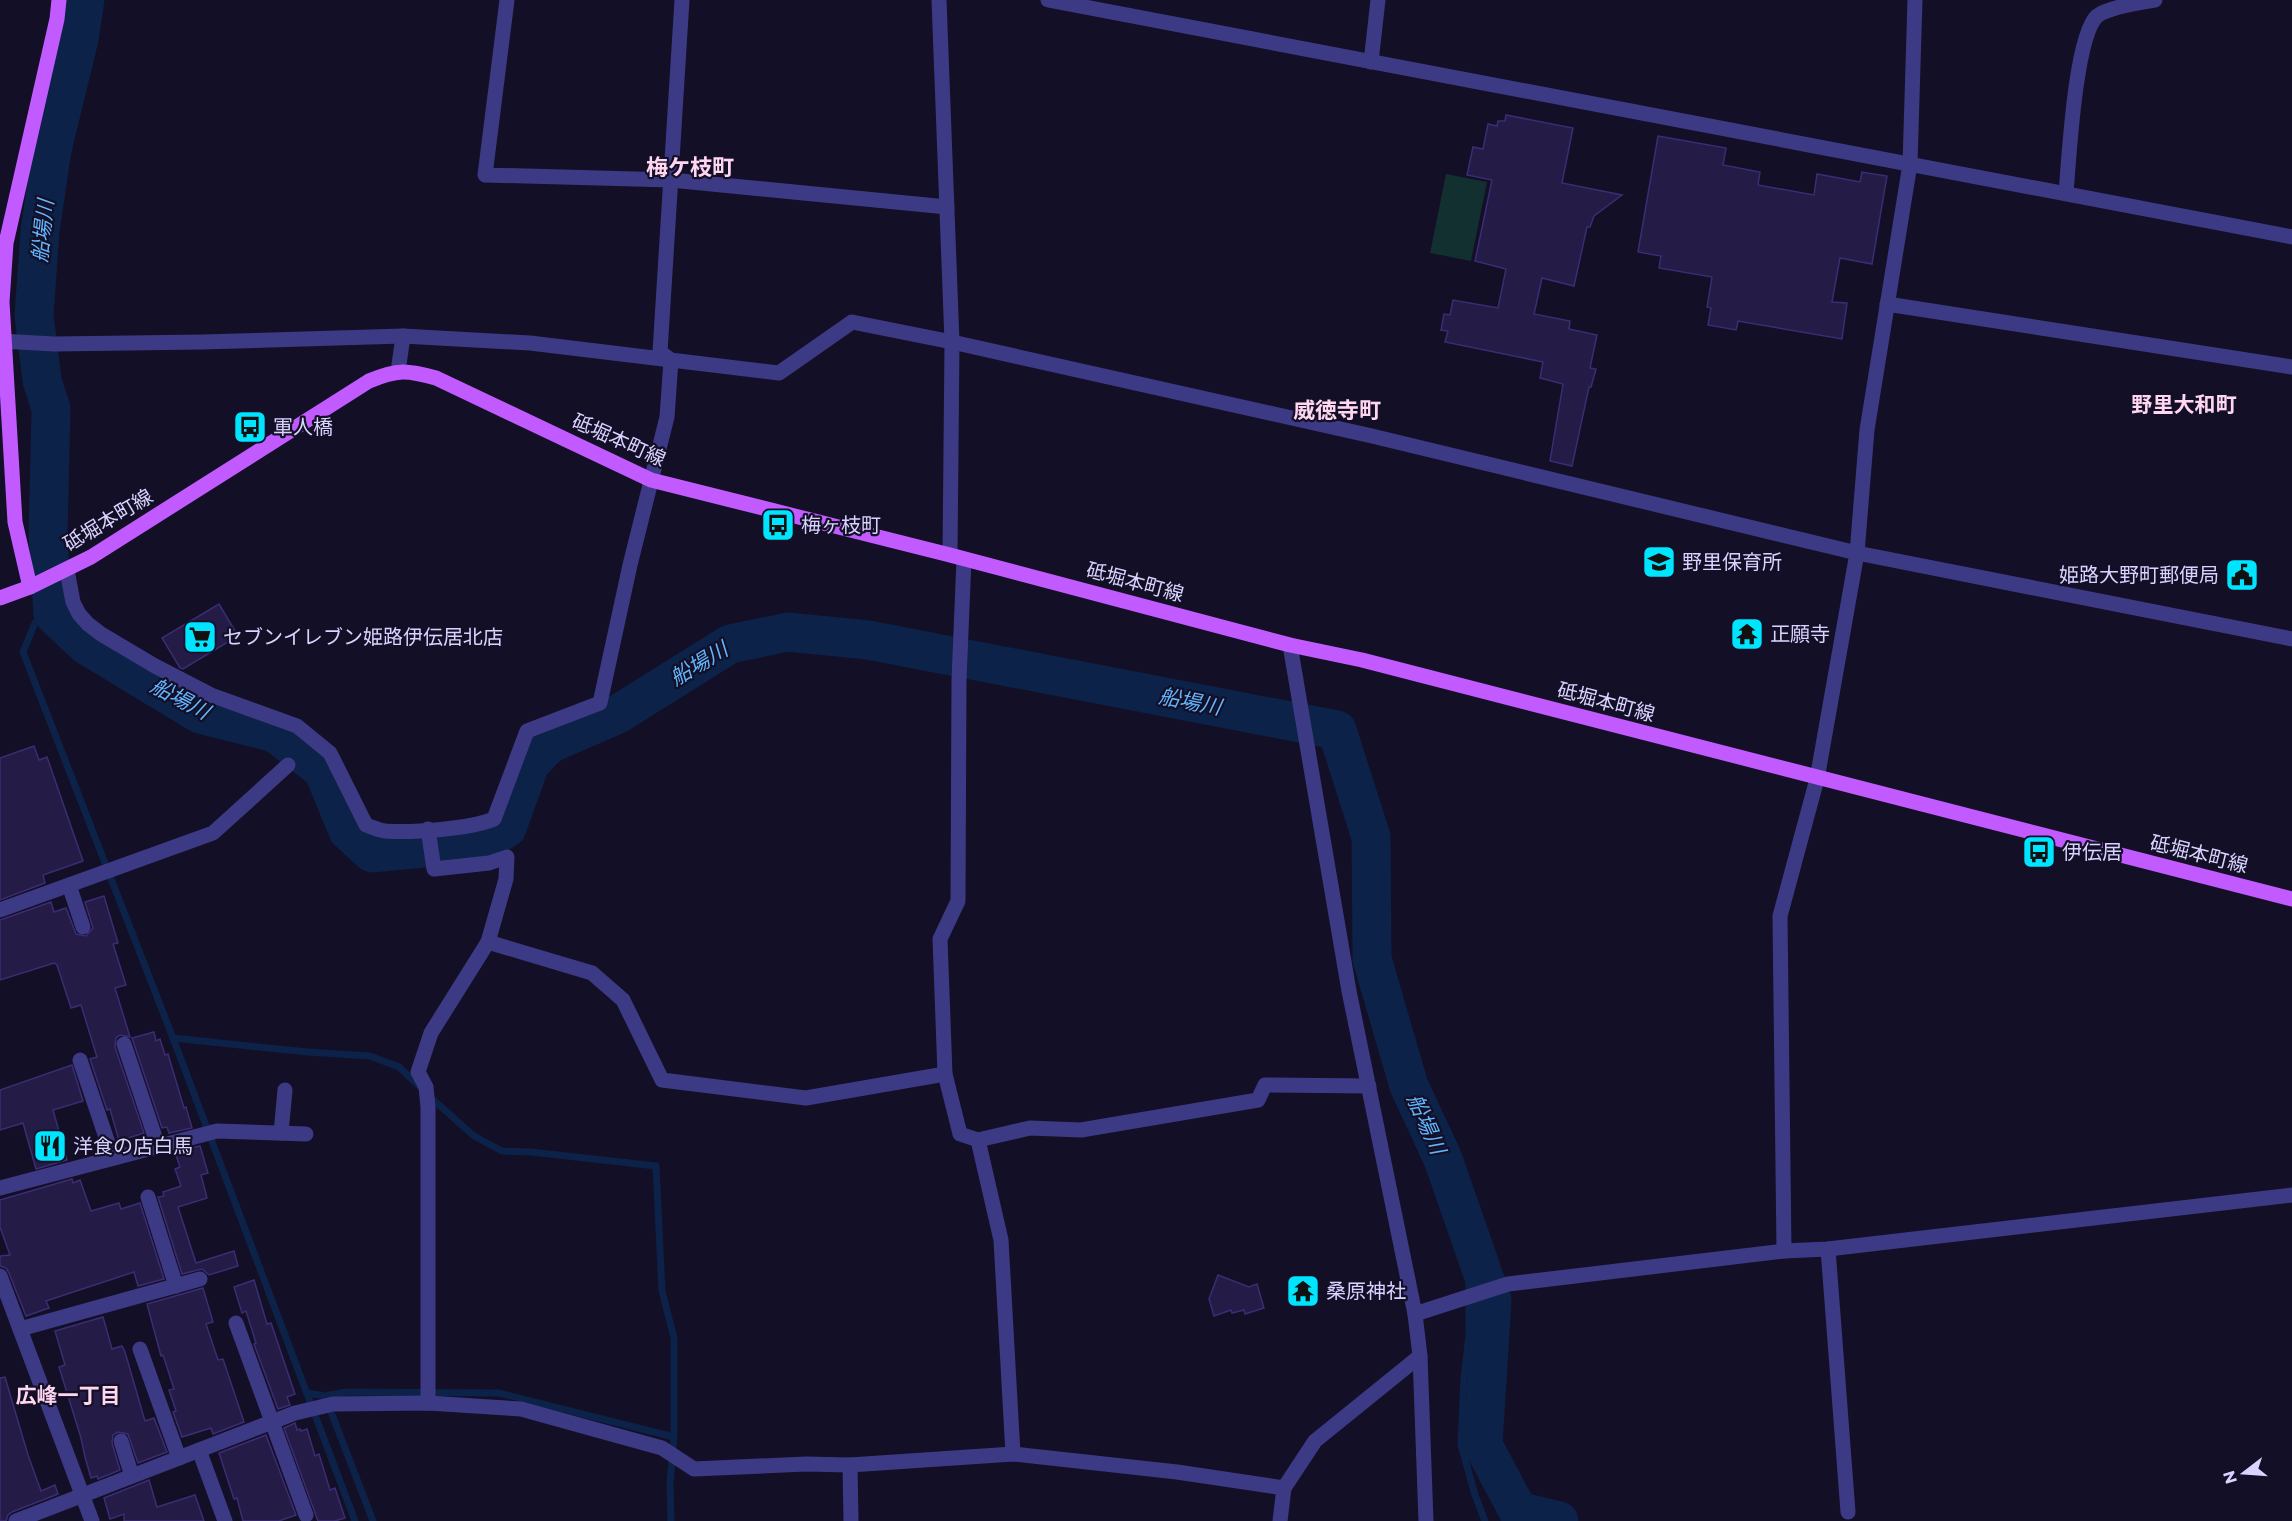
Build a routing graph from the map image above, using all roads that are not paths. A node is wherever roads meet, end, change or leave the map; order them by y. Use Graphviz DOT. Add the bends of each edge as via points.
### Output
graph roads {
  1 [pos="59,0"];
  2 [pos="507,0"];
  3 [pos="682,0"];
  4 [pos="939,0"];
  5 [pos="1048,0"];
  6 [pos="1378,0"];
  7 [pos="1915,0"];
  8 [pos="2155,0"];
  9 [pos="2132,2"];
  10 [pos="1371,62"];
  11 [pos="1910,164"];
  12 [pos="671,180"];
  13 [pos="2066,193"];
  14 [pos="947,207"];
  15 [pos="2292,237"];
  16 [pos="1887,304"];
  17 [pos="404,336"];
  18 [pos="7,342"];
  19 [pos="952,342"];
  20 [pos="671,360"];
  21 [pos="2292,367"];
  22 [pos="398,372"];
  23 [pos="651,480"];
  24 [pos="1857,553"];
  25 [pos="957,557"];
  26 [pos="63,571"];
  27 [pos="33,585"];
  28 [pos="0,598"];
  29 [pos="2292,639"];
  30 [pos="1290,645"];
  31 [pos="288,765"];
  32 [pos="1817,779"];
  33 [pos="428,829"];
  34 [pos="69,885"];
  35 [pos="2292,899"];
  36 [pos="0,910"];
  37 [pos="83,927"];
  38 [pos="488,942"];
  39 [pos="124,1044"];
  40 [pos="80,1060"];
  41 [pos="945,1074"];
  42 [pos="1369,1086"];
  43 [pos="285,1090"];
  44 [pos="282,1133"];
  45 [pos="306,1134"];
  46 [pos="978,1140"];
  47 [pos="158,1146"];
  48 [pos="113,1158"];
  49 [pos="0,1188"];
  50 [pos="2292,1195"];
  51 [pos="148,1197"];
  52 [pos="1828,1249"];
  53 [pos="1784,1251"];
  54 [pos="0,1276"];
  55 [pos="200,1279"];
  56 [pos="176,1286"];
  57 [pos="1414,1314"];
  58 [pos="236,1323"];
  59 [pos="20,1329"];
  60 [pos="140,1349"];
  61 [pos="1420,1356"];
  62 [pos="428,1403"];
  63 [pos="273,1422"];
  64 [pos="121,1441"];
  65 [pos="198,1450"];
  66 [pos="1013,1454"];
  67 [pos="179,1458"];
  68 [pos="850,1465"];
  69 [pos="132,1476"];
  70 [pos="1284,1488"];
  71 [pos="82,1495"];
  72 [pos="1848,1512"];
  73 [pos="306,1515"];
  74 [pos="16,1521"];
  75 [pos="92,1521"];
  76 [pos="225,1521"];
  77 [pos="851,1521"];
  78 [pos="1280,1521"];
  79 [pos="1426,1521"];
  1 -- 18 [label="main road" via="6,243 2,302"];
  2 -- 12 [label="street" via="485,175"];
  3 -- 12 [label="street"];
  4 -- 14 [label="street"];
  5 -- 10 [label="street"];
  6 -- 10 [label="street"];
  7 -- 11 [label="street"];
  8 -- 9 [label="street"];
  9 -- 13 [label="street" via="2098,16 2087,33"];
  10 -- 11 [label="street"];
  11 -- 13 [label="street"];
  11 -- 16 [label="street"];
  12 -- 14 [label="street"];
  12 -- 20 [label="street" via="660,352"];
  13 -- 15 [label="street"];
  14 -- 19 [label="street"];
  16 -- 21 [label="street"];
  16 -- 24 [label="street" via="1867,430"];
  17 -- 18 [label="street"];
  17 -- 20 [label="street" via="530,343"];
  17 -- 22 [label="street"];
  18 -- 27 [label="main road" via="15,522"];
  19 -- 20 [label="street" via="852,322 779,373"];
  19 -- 24 [label="street" via="1372,436"];
  19 -- 25 [label="street"];
  20 -- 23 [label="street" via="667,417"];
  22 -- 23 [label="main road, 砥堀本町線" via="408,370 436,378"];
  22 -- 26 [label="main road, 砥堀本町線" via="369,381"];
  23 -- 25 [label="main road, 砥堀本町線"];
  23 -- 33 [label="street" via="600,703 527,731 494,819 483,824"];
  24 -- 29 [label="street"];
  24 -- 32 [label="street"];
  25 -- 30 [label="main road, 砥堀本町線"];
  25 -- 41 [label="street" via="961,649 958,901 940,939"];
  26 -- 27 [label="main road, 砥堀本町線"];
  26 -- 33 [label="street" via="79,614 101,634 211,695 297,726 330,753 366,825 383,831"];
  27 -- 28 [label="main road, 砥堀本町線"];
  30 -- 32 [label="main road, 砥堀本町線" via="1362,660"];
  30 -- 42 [label="street"];
  31 -- 34 [label="street" via="213,832"];
  32 -- 35 [label="main road, 砥堀本町線"];
  32 -- 53 [label="street" via="1780,916"];
  33 -- 38 [label="street" via="434,869 489,863 507,857 506,879"];
  34 -- 36 [label="street"];
  34 -- 37 [label="street"];
  38 -- 41 [label="street" via="592,973 623,1000 662,1080 806,1098"];
  38 -- 62 [label="street" via="431,1033 418,1072 426,1087 428,1107"];
  39 -- 47 [label="street"];
  40 -- 48 [label="street"];
  41 -- 46 [label="street" via="960,1134"];
  42 -- 46 [label="street" via="1265,1085 1258,1100 1081,1130 1030,1128"];
  42 -- 57 [label="street"];
  43 -- 44 [label="street"];
  44 -- 45 [label="street"];
  44 -- 47 [label="street" via="217,1131"];
  46 -- 66 [label="street" via="1001,1240"];
  47 -- 48 [label="street"];
  48 -- 49 [label="street"];
  50 -- 52 [label="street"];
  51 -- 56 [label="street"];
  52 -- 53 [label="street"];
  52 -- 72 [label="street"];
  53 -- 57 [label="street" via="1508,1284"];
  54 -- 59 [label="street"];
  55 -- 56 [label="street"];
  56 -- 59 [label="street"];
  57 -- 61 [label="street"];
  58 -- 63 [label="street"];
  59 -- 71 [label="street"];
  60 -- 67 [label="street"];
  61 -- 70 [label="street" via="1316,1441"];
  61 -- 79 [label="street"];
  62 -- 63 [label="street" via="333,1404"];
  62 -- 68 [label="street" via="521,1409 662,1448 694,1469"];
  63 -- 65 [label="street"];
  63 -- 73 [label="street"];
  64 -- 69 [label="street"];
  65 -- 67 [label="street"];
  65 -- 76 [label="street"];
  66 -- 68 [label="street"];
  66 -- 70 [label="street"];
  67 -- 69 [label="street"];
  68 -- 77 [label="street"];
  69 -- 71 [label="street"];
  70 -- 78 [label="street"];
  71 -- 74 [label="street"];
  71 -- 75 [label="street"];
}
